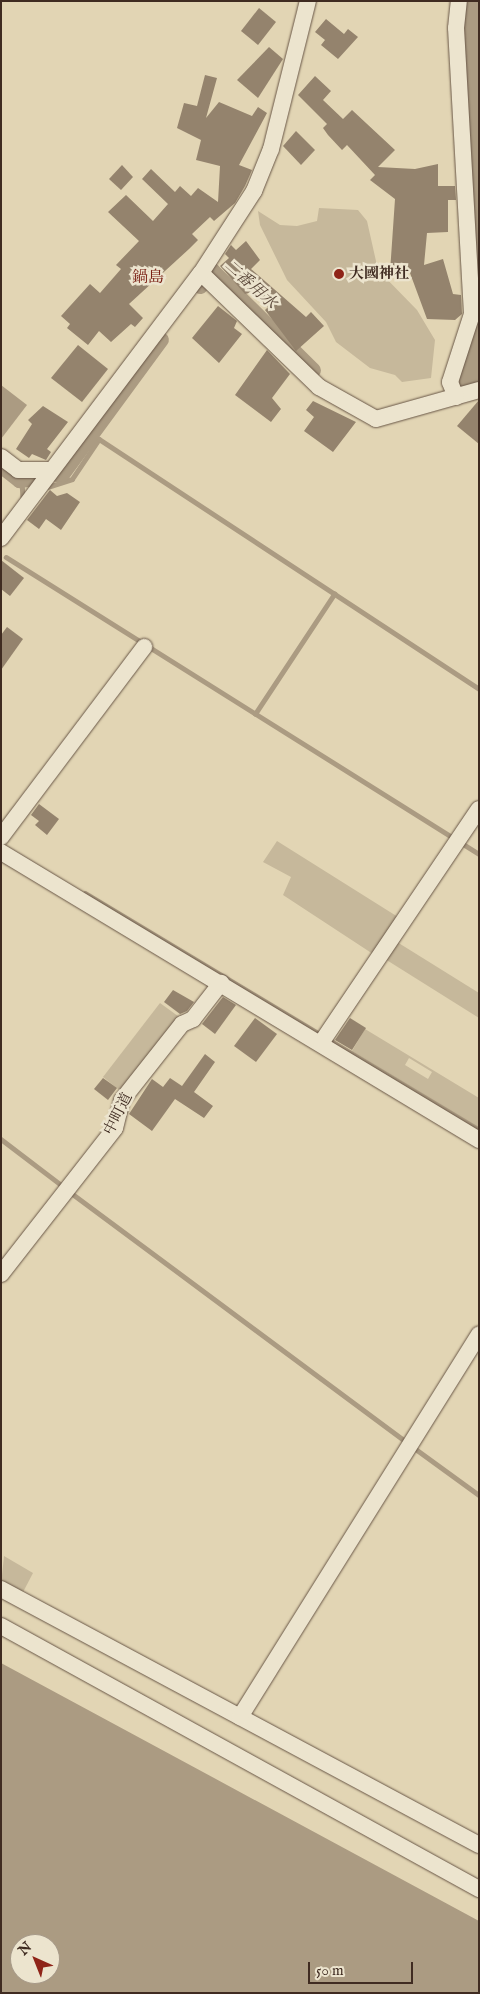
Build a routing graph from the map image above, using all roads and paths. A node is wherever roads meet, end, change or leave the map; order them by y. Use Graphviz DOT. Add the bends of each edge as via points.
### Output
graph roads {
  1 [pos="308,1"];
  2 [pos="459,1"];
  3 [pos="206,277"];
  4 [pos="479,390"];
  5 [pos="453,392"];
  6 [pos="1,457"];
  7 [pos="51,470"];
  8 [pos="1,538"];
  9 [pos="144,647"];
  10 [pos="479,809"];
  11 [pos="1,837"];
  12 [pos="1,852"];
  13 [pos="221,983"];
  14 [pos="324,1039"];
  15 [pos="479,1140"];
  16 [pos="1,1274"];
  17 [pos="479,1334"];
  18 [pos="1,1589"];
  19 [pos="1,1626"];
  20 [pos="240,1717"];
  21 [pos="479,1845"];
  22 [pos="479,1888"];
  1 -- 3 [label="street" via="265,167"];
  2 -- 5 [label="street" via="456,28 472,314"];
  3 -- 5 [label="street" via="319,387 356,410 376,419"];
  3 -- 7 [label="street"];
  4 -- 5 [label="street"];
  6 -- 7 [label="street" via="18,470"];
  7 -- 8 [label="street"];
  9 -- 11 [label="street"];
  10 -- 14 [label="street"];
  12 -- 13 [label="street"];
  13 -- 14 [label="street"];
  13 -- 16 [label="street, 中町道" via="193,1019 182,1024 67,1190"];
  14 -- 15 [label="street"];
  17 -- 20 [label="street"];
  18 -- 20 [label="street"];
  19 -- 22 [label="street"];
  20 -- 21 [label="street"];
}
